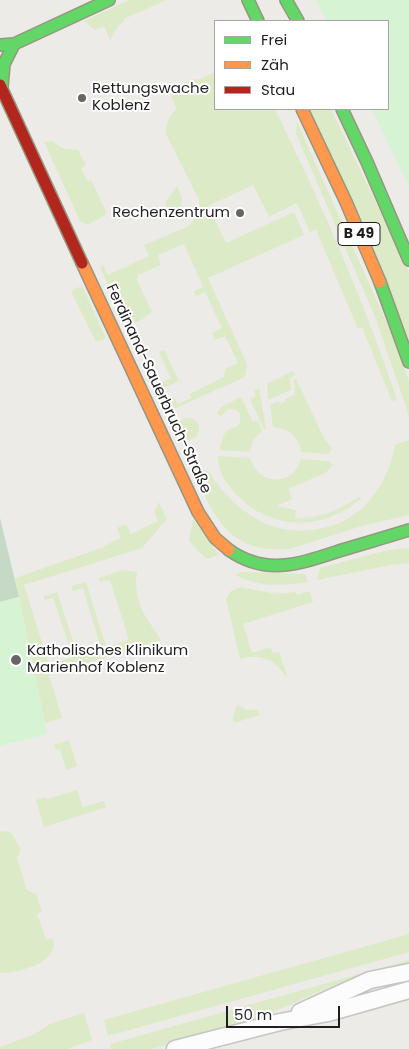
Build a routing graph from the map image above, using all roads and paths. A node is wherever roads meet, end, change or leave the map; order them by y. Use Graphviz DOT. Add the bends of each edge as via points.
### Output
graph roads {
  1 [pos="109,0"];
  2 [pos="248,0"];
  3 [pos="286,1"];
  4 [pos="258,20"];
  5 [pos="297,20"];
  6 [pos="14,44"];
  7 [pos="0,45"];
  8 [pos="1,86"];
  9 [pos="302,110"];
  10 [pos="342,110"];
  11 [pos="409,260"];
  12 [pos="409,362"];
  13 [pos="409,530"];
  14 [pos="383,539"];
  15 [pos="409,541"];
  16 [pos="409,972"];
  17 [pos="370,980"];
  18 [pos="409,990"];
  19 [pos="375,1000"];
  20 [pos="280,1022"];
  21 [pos="175,1049"];
  1 -- 6 [label="street"];
  2 -- 4 [label="street"];
  3 -- 5 [label="street"];
  6 -- 7 [label="street"];
  6 -- 8 [label="street, Ferdinand-Sauerbruch-Straße" via="4,63"];
  8 -- 14 [label="street, Ferdinand-Sauerbruch-Straße" via="180,475 212,536 227,550 244,559 280,567"];
  9 -- 12 [label="street, B 49" via="370,259"];
  10 -- 11 [label="street, B 49"];
  13 -- 14 [label="street, Ferdinand-Sauerbruch-Straße"];
  14 -- 15 [label="street, Ferdinand-Sauerbruch-Straße"];
  16 -- 17 [label="street"];
  17 -- 19 [label="street"];
  17 -- 20 [label="street"];
  18 -- 19 [label="street"];
  19 -- 20 [label="street"];
  20 -- 21 [label="street"];
}
